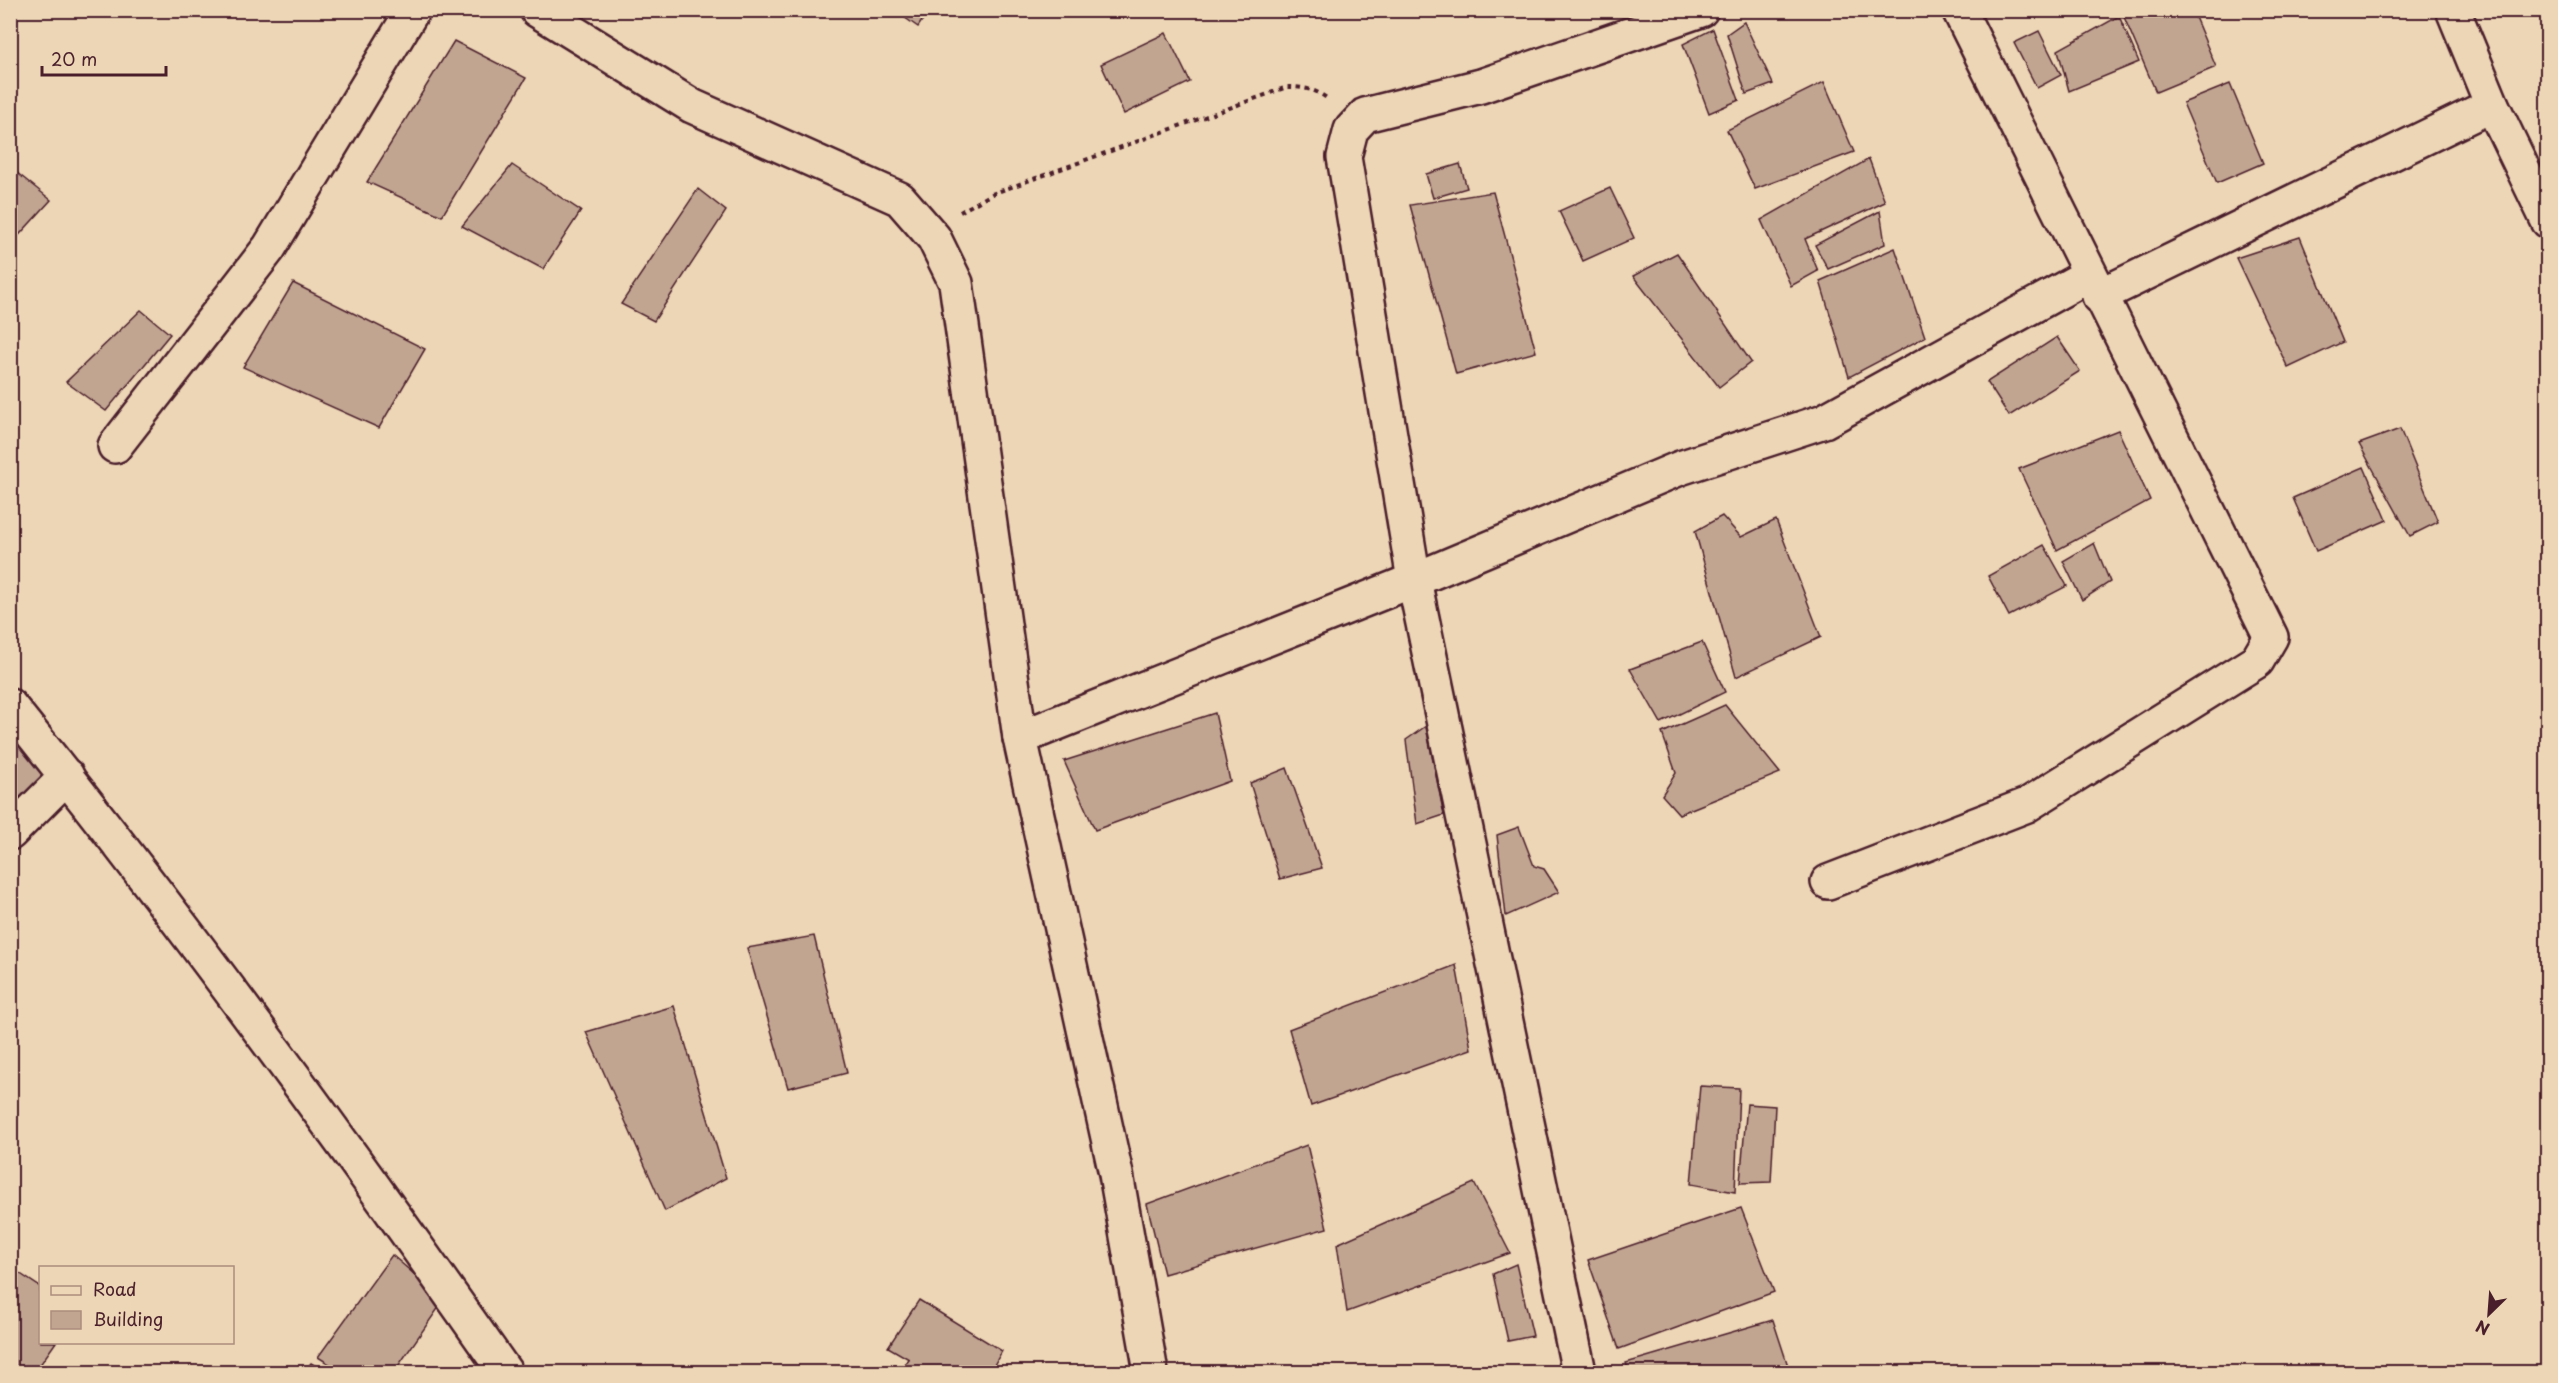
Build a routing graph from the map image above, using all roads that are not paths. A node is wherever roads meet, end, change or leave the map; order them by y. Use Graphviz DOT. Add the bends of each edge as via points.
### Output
graph roads {
  1 [pos="413,10"];
  2 [pos="537,10"];
  3 [pos="1701,10"];
  4 [pos="1959,10"];
  5 [pos="2453,10"];
  6 [pos="2492,105"];
  7 [pos="2547,222"];
  8 [pos="2094,286"];
  9 [pos="115,446"];
  10 [pos="1414,580"];
  11 [pos="10,706"];
  12 [pos="1020,738"];
  13 [pos="67,776"];
  14 [pos="10,833"];
  15 [pos="1828,882"];
  16 [pos="505,1372"];
  17 [pos="1151,1372"];
  18 [pos="1579,1372"];
  1 -- 9 [label="street" via="269,248"];
  2 -- 12 [label="street" via="692,106 900,199 934,238 956,283"];
  3 -- 10 [label="street" via="1481,86 1383,108 1365,115 1351,130 1344,157"];
  4 -- 8 [label="street"];
  5 -- 6 [label="street"];
  6 -- 7 [label="street"];
  6 -- 8 [label="street"];
  8 -- 10 [label="street" via="1824,421 1680,468"];
  8 -- 15 [label="street" via="2271,637 2257,661 2027,805"];
  10 -- 12 [label="street"];
  10 -- 18 [label="street"];
  11 -- 13 [label="street"];
  12 -- 17 [label="street" via="1116,1174"];
  13 -- 14 [label="street"];
  13 -- 16 [label="street" via="382,1196"];
}
